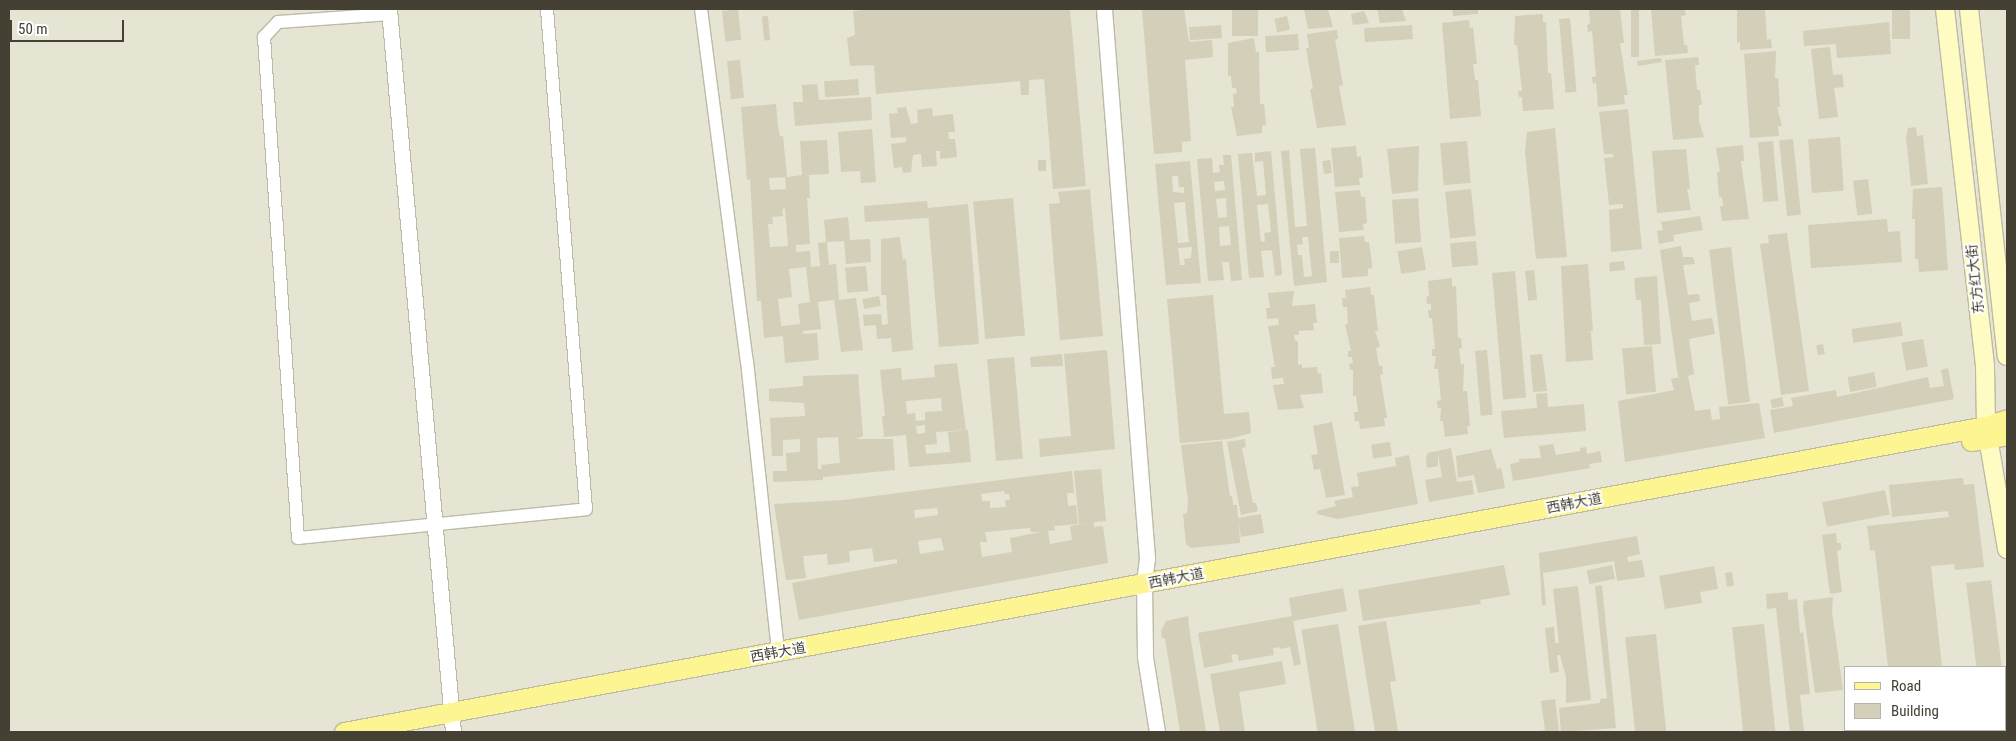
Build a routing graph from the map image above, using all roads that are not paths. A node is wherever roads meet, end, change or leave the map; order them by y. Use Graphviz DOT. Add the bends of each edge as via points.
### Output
graph roads {
  1 [pos="547,9"];
  2 [pos="701,9"];
  3 [pos="1104,9"];
  4 [pos="1945,9"];
  5 [pos="1969,9"];
  6 [pos="390,11"];
  7 [pos="2007,356"];
  8 [pos="2007,419"];
  9 [pos="1987,432"];
  10 [pos="2007,435"];
  11 [pos="433,524"];
  12 [pos="2007,549"];
  13 [pos="1144,590"];
  14 [pos="778,652"];
  15 [pos="452,723"];
  16 [pos="344,732"];
  17 [pos="412,732"];
  18 [pos="1157,732"];
  1 -- 11 [label="street" via="586,509"];
  2 -- 14 [label="street" via="747,361"];
  3 -- 13 [label="street" via="1147,558"];
  4 -- 9 [label="main road, 东方红大街" via="1985,367"];
  5 -- 7 [label="main road, 东方红大街"];
  6 -- 11 [label="street"];
  6 -- 11 [label="street" via="278,22 264,36 298,538"];
  8 -- 9 [label="main road, 西韩大道"];
  9 -- 10 [label="main road, 西韩大道"];
  9 -- 12 [label="main road, 东方红大街"];
  9 -- 13 [label="main road, 西韩大道"];
  11 -- 15 [label="street"];
  13 -- 14 [label="main road, 西韩大道"];
  13 -- 15 [label="main road, 西韩大道"];
  13 -- 18 [label="street" via="1146,657"];
  14 -- 15 [label="main road, 西韩大道"];
  15 -- 16 [label="main road, 西韩大道"];
  15 -- 17 [label="main road, 西韩大道"];
}
